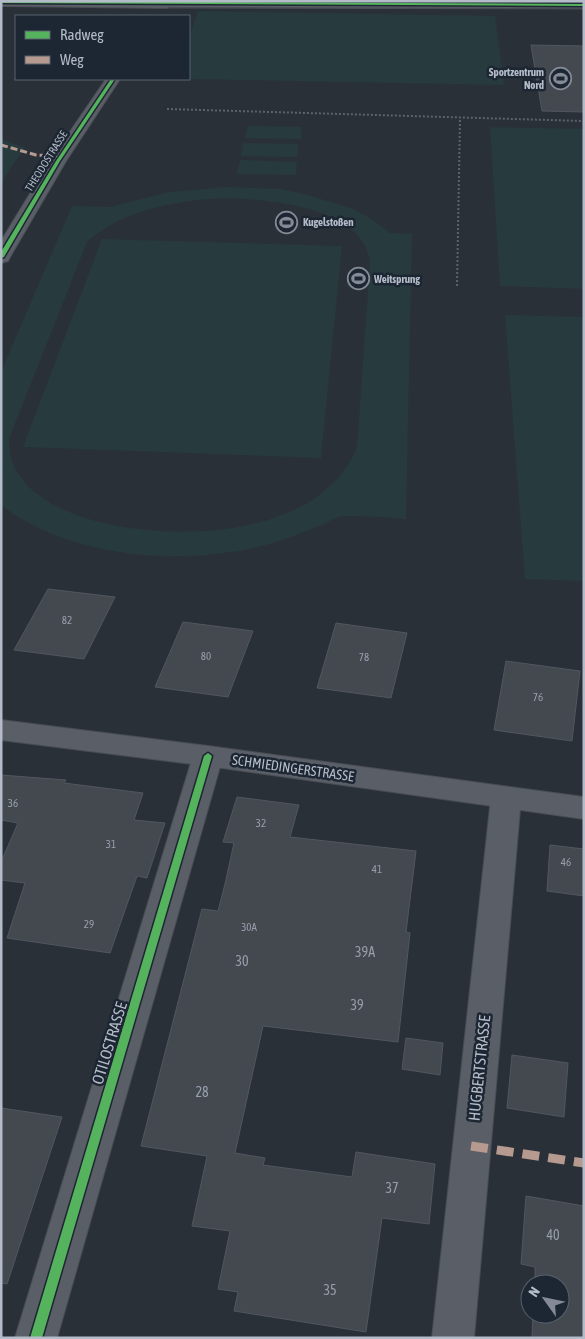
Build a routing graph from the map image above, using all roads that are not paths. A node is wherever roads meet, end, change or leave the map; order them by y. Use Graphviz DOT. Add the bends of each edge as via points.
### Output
graph roads {
  1 [pos="1,2"];
  2 [pos="167,4"];
  3 [pos="584,6"];
  4 [pos="159,15"];
  5 [pos="112,80"];
  6 [pos="1,257"];
  7 [pos="1,730"];
  8 [pos="208,756"];
  9 [pos="506,798"];
  10 [pos="584,808"];
  11 [pos="36,1338"];
  12 [pos="452,1338"];
  1 -- 2 [label="street"];
  2 -- 3 [label="lane"];
  2 -- 4 [label="street"];
  5 -- 6 [label="street, THEODOSTRASSE"];
  7 -- 8 [label="street, SCHMIEDINGERSTRASSE"];
  8 -- 9 [label="street, SCHMIEDINGERSTRASSE"];
  8 -- 11 [label="street, OTILOSTRASSE"];
  9 -- 10 [label="street, SCHMIEDINGERSTRASSE"];
  9 -- 12 [label="street, HUGBERTSTRASSE"];
}
